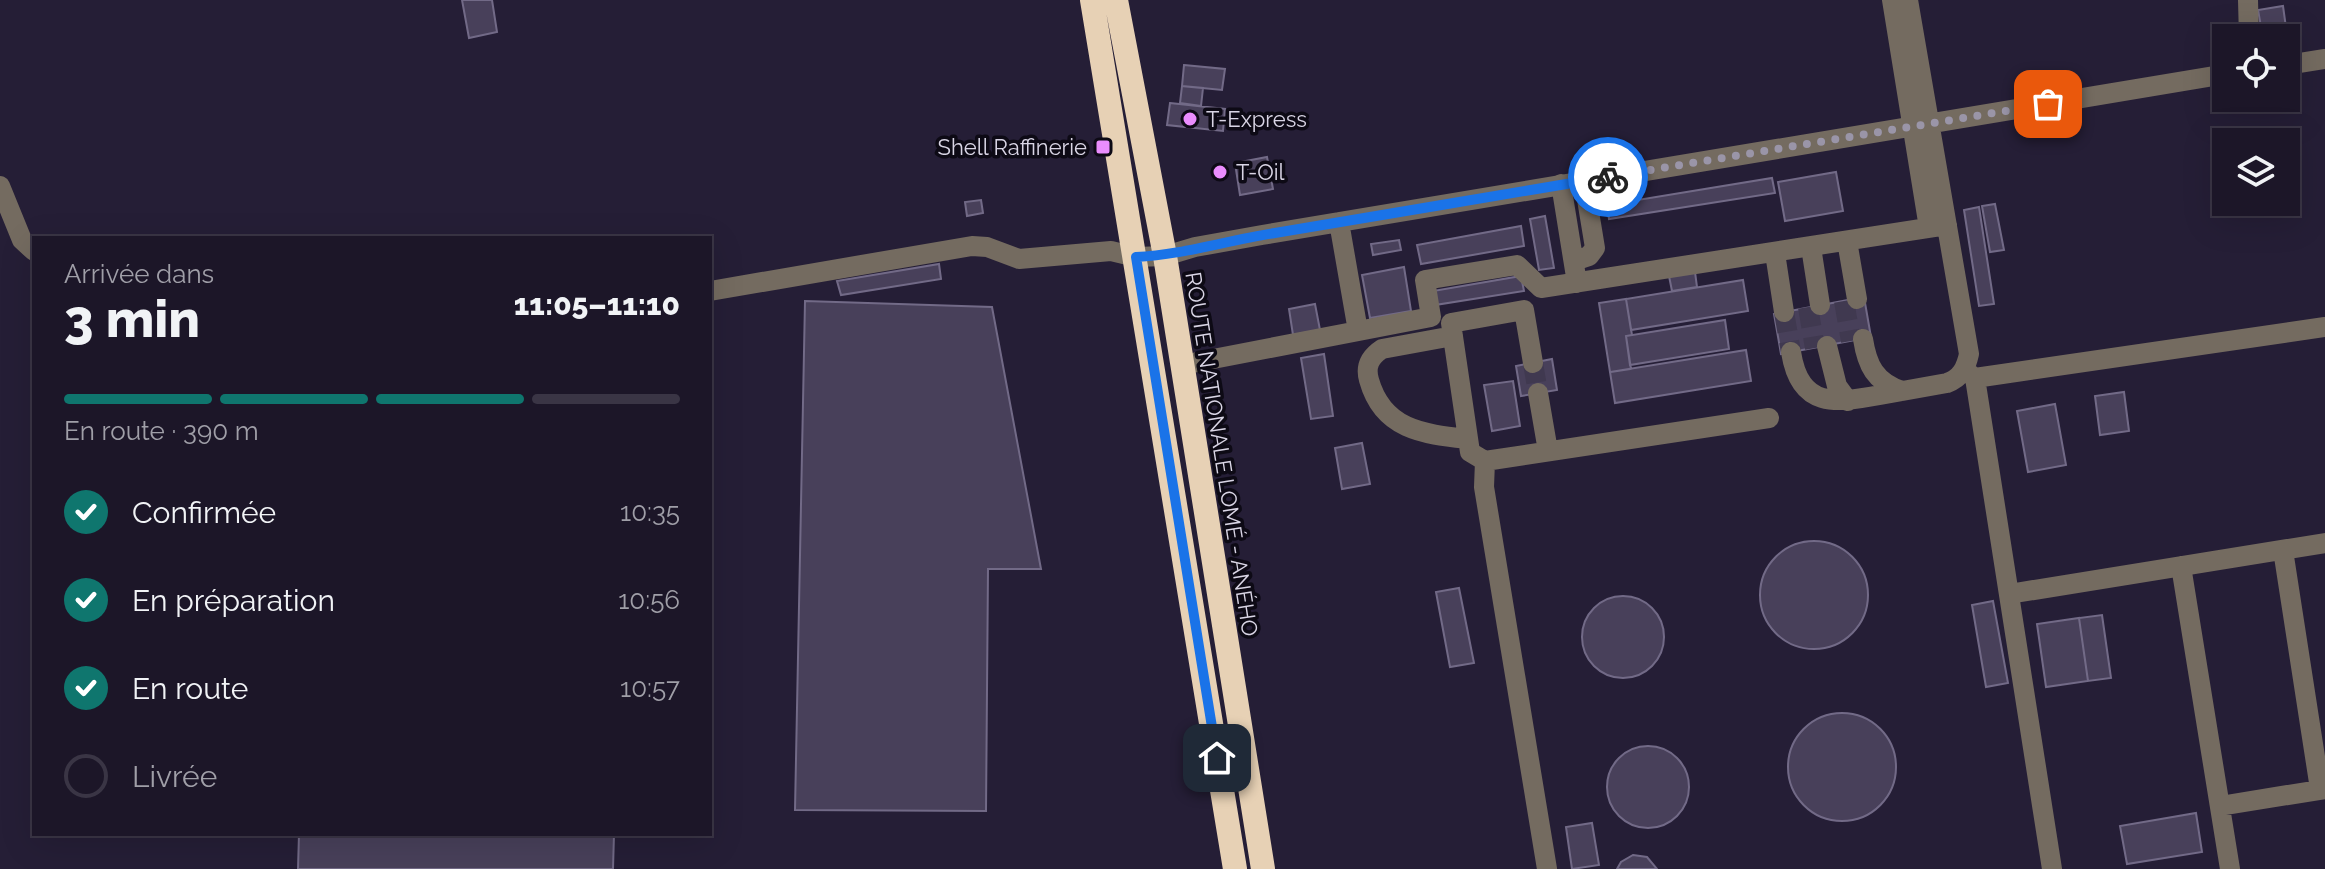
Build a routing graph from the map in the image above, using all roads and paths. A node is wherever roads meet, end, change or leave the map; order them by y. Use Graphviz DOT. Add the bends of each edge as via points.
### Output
graph roads {
  1 [pos="1092,0"];
  2 [pos="1106,0"];
  3 [pos="1116,0"];
  4 [pos="1123,0"];
  5 [pos="1892,0"];
  6 [pos="1908,0"];
  7 [pos="2248,0"];
  8 [pos="2249,24"];
  9 [pos="2325,59"];
  10 [pos="2300,63"];
  11 [pos="2212,76"];
  12 [pos="1920,125"];
  13 [pos="1584,181"];
  14 [pos="1561,184"];
  15 [pos="0,186"];
  16 [pos="1339,222"];
  17 [pos="1938,226"];
  18 [pos="1811,247"];
  19 [pos="32,249"];
  20 [pos="1165,256"];
  21 [pos="1136,257"];
  22 [pos="1574,261"];
  23 [pos="1577,283"];
  24 [pos="712,291"];
  25 [pos="2325,327"];
  26 [pos="1358,331"];
  27 [pos="1453,336"];
  28 [pos="1827,346"];
  29 [pos="1533,363"];
  30 [pos="1182,365"];
  31 [pos="1969,374"];
  32 [pos="1902,391"];
  33 [pos="1538,393"];
  34 [pos="1853,399"];
  35 [pos="1769,418"];
  36 [pos="1468,439"];
  37 [pos="1548,451"];
  38 [pos="1485,461"];
  39 [pos="2325,543"];
  40 [pos="2283,550"];
  41 [pos="2181,566"];
  42 [pos="2009,594"];
  43 [pos="2316,702"];
  44 [pos="2322,789"];
  45 [pos="2220,806"];
  46 [pos="1235,869"];
  47 [pos="1263,869"];
  48 [pos="1547,869"];
  49 [pos="2052,869"];
  50 [pos="2230,869"];
  1 -- 21 [label="highway"];
  2 -- 3 [label="street"];
  3 -- 4 [label="street"];
  3 -- 20 [label="highway, ROUTE NATIONALE LOMÉ - ANÉHO"];
  5 -- 12 [label="street"];
  6 -- 12 [label="street"];
  7 -- 8 [label="street"];
  9 -- 10 [label="street"];
  11 -- 12 [label="street"];
  12 -- 13 [label="street"];
  12 -- 17 [label="street"];
  13 -- 14 [label="street"];
  13 -- 22 [label="street" via="1595,248"];
  14 -- 16 [label="street"];
  14 -- 22 [label="street"];
  15 -- 19 [label="street" via="22,240"];
  16 -- 20 [label="street"];
  16 -- 26 [label="street"];
  17 -- 18 [label="street"];
  17 -- 31 [label="street" via="1969,354"];
  18 -- 18 [label="street" via="1820,305"];
  18 -- 23 [label="street"];
  20 -- 21 [label="street"];
  20 -- 30 [label="highway, ROUTE NATIONALE LOMÉ - ANÉHO"];
  21 -- 24 [label="street" via="1111,251 1019,259 972,246"];
  21 -- 46 [label="highway"];
  22 -- 23 [label="street"];
  23 -- 26 [label="street" via="1541,288 1517,265 1425,280 1431,317"];
  25 -- 31 [label="street"];
  26 -- 30 [label="street"];
  27 -- 29 [label="street" via="1451,323 1524,310"];
  27 -- 36 [label="street"];
  27 -- 36 [label="street" via="1382,349 1373,355 1367,375 1379,405 1399,423 1428,434"];
  28 -- 32 [label="street"];
  28 -- 34 [label="street" via="1854,359"];
  28 -- 34 [label="street" via="1823,388"];
  28 -- 34 [label="street" via="1794,369 1809,390"];
  30 -- 47 [label="highway, ROUTE NATIONALE LOMÉ - ANÉHO"];
  31 -- 32 [label="street"];
  31 -- 42 [label="street"];
  32 -- 34 [label="street"];
  33 -- 37 [label="street"];
  35 -- 37 [label="street"];
  36 -- 38 [label="street" via="1470,452"];
  37 -- 38 [label="street"];
  38 -- 48 [label="street" via="1484,487"];
  39 -- 40 [label="street"];
  40 -- 41 [label="street"];
  40 -- 43 [label="street"];
  41 -- 42 [label="street"];
  41 -- 45 [label="street"];
  42 -- 49 [label="street"];
  43 -- 44 [label="street"];
  44 -- 45 [label="street"];
  45 -- 50 [label="street"];
}
